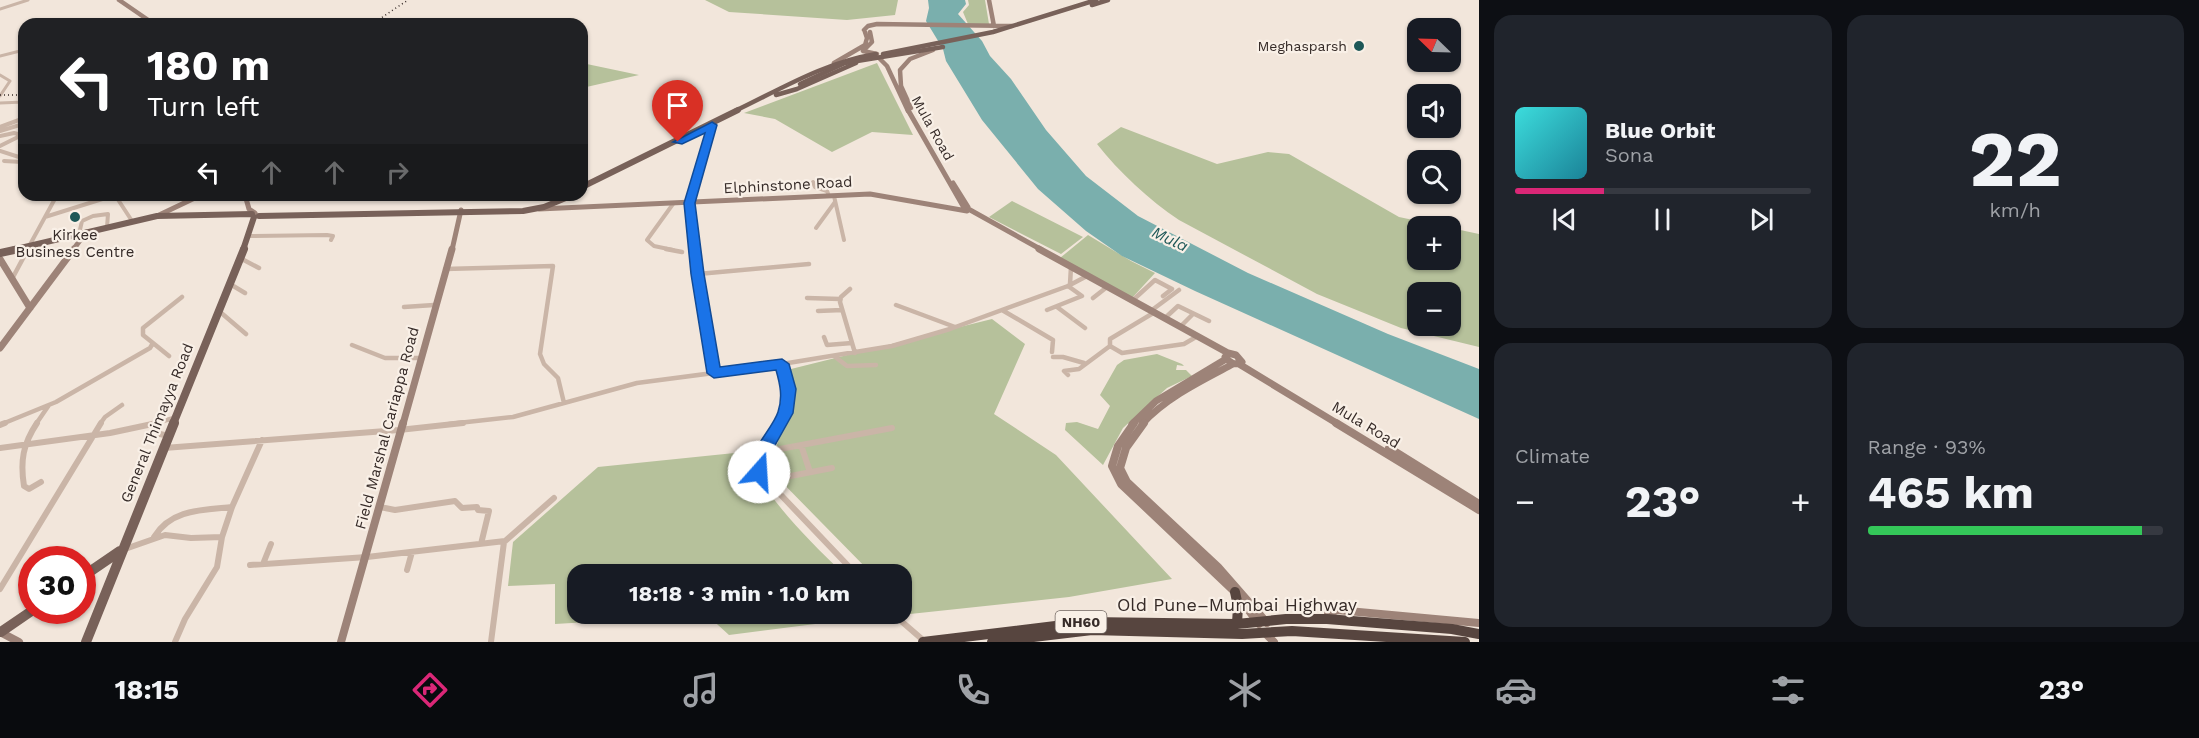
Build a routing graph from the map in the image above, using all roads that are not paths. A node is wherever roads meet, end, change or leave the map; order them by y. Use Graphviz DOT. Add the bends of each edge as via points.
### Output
graph roads {
  1 [pos="28,0"];
  2 [pos="119,0"];
  3 [pos="989,0"];
  4 [pos="1096,0"];
  5 [pos="1108,0"];
  6 [pos="0,9"];
  7 [pos="145,18"];
  8 [pos="994,24"];
  9 [pos="1015,26"];
  10 [pos="867,31"];
  11 [pos="943,47"];
  12 [pos="18,51"];
  13 [pos="1,55"];
  14 [pos="880,56"];
  15 [pos="834,63"];
  16 [pos="0,75"];
  17 [pos="773,95"];
  18 [pos="0,96"];
  19 [pos="18,102"];
  20 [pos="0,103"];
  21 [pos="909,106"];
  22 [pos="711,124"];
  23 [pos="18,126"];
  24 [pos="0,129"];
  25 [pos="18,130"];
  26 [pos="14,133"];
  27 [pos="18,134"];
  28 [pos="0,136"];
  29 [pos="18,137"];
  30 [pos="0,148"];
  31 [pos="18,155"];
  32 [pos="4,161"];
  33 [pos="18,162"];
  34 [pos="813,182"];
  35 [pos="588,186"];
  36 [pos="833,198"];
  37 [pos="54,201"];
  38 [pos="96,201"];
  39 [pos="119,201"];
  40 [pos="188,201"];
  41 [pos="247,201"];
  42 [pos="552,201"];
  43 [pos="555,201"];
  44 [pos="690,203"];
  45 [pos="673,204"];
  46 [pos="535,208"];
  47 [pos="464,211"];
  48 [pos="970,211"];
  49 [pos="157,216"];
  50 [pos="276,216"];
  51 [pos="45,217"];
  52 [pos="255,217"];
  53 [pos="132,221"];
  54 [pos="106,227"];
  55 [pos="816,228"];
  56 [pos="82,233"];
  57 [pos="249,236"];
  58 [pos="331,240"];
  59 [pos="844,240"];
  60 [pos="30,246"];
  61 [pos="682,252"];
  62 [pos="0,253"];
  63 [pos="240,258"];
  64 [pos="0,259"];
  65 [pos="809,264"];
  66 [pos="1071,267"];
  67 [pos="259,268"];
  68 [pos="445,269"];
  69 [pos="698,274"];
  70 [pos="1087,276"];
  71 [pos="12,279"];
  72 [pos="230,284"];
  73 [pos="1069,285"];
  74 [pos="1107,287"];
  75 [pos="850,289"];
  76 [pos="1179,290"];
  77 [pos="245,293"];
  78 [pos="1163,296"];
  79 [pos="182,297"];
  80 [pos="807,298"];
  81 [pos="1093,298"];
  82 [pos="840,299"];
  83 [pos="1132,300"];
  84 [pos="434,305"];
  85 [pos="896,305"];
  86 [pos="1057,306"];
  87 [pos="404,307"];
  88 [pos="30,308"];
  89 [pos="842,310"];
  90 [pos="1002,310"];
  91 [pos="1047,310"];
  92 [pos="219,311"];
  93 [pos="818,311"];
  94 [pos="1153,311"];
  95 [pos="1194,314"];
  96 [pos="1165,318"];
  97 [pos="1209,321"];
  98 [pos="955,327"];
  99 [pos="1180,327"];
  100 [pos="1085,328"];
  101 [pos="246,334"];
  102 [pos="824,337"];
  103 [pos="1199,338"];
  104 [pos="852,343"];
  105 [pos="153,344"];
  106 [pos="352,345"];
  107 [pos="827,345"];
  108 [pos="1110,346"];
  109 [pos="0,348"];
  110 [pos="855,353"];
  111 [pos="1122,353"];
  112 [pos="169,356"];
  113 [pos="832,356"];
  114 [pos="1115,357"];
  115 [pos="419,358"];
  116 [pos="1232,360"];
  117 [pos="1084,363"];
  118 [pos="782,364"];
  119 [pos="876,365"];
  120 [pos="714,373"];
  121 [pos="1068,375"];
  122 [pos="564,403"];
  123 [pos="49,405"];
  124 [pos="122,405"];
  125 [pos="176,417"];
  126 [pos="153,424"];
  127 [pos="0,425"];
  128 [pos="891,429"];
  129 [pos="399,430"];
  130 [pos="93,436"];
  131 [pos="170,436"];
  132 [pos="262,440"];
  133 [pos="22,445"];
  134 [pos="801,445"];
  135 [pos="0,448"];
  136 [pos="164,448"];
  137 [pos="764,452"];
  138 [pos="832,468"];
  139 [pos="810,472"];
  140 [pos="765,481"];
  141 [pos="41,482"];
  142 [pos="554,498"];
  143 [pos="1479,504"];
  144 [pos="232,507"];
  145 [pos="380,507"];
  146 [pos="1479,510"];
  147 [pos="154,537"];
  148 [pos="222,537"];
  149 [pos="505,541"];
  150 [pos="271,544"];
  151 [pos="481,544"];
  152 [pos="122,550"];
  153 [pos="412,552"];
  154 [pos="367,557"];
  155 [pos="262,564"];
  156 [pos="846,564"];
  157 [pos="250,565"];
  158 [pos="96,568"];
  159 [pos="407,570"];
  160 [pos="0,589"];
  161 [pos="1235,592"];
  162 [pos="1328,619"];
  163 [pos="18,620"];
  164 [pos="1479,623"];
  165 [pos="904,624"];
  166 [pos="1237,624"];
  167 [pos="1,632"];
  168 [pos="1269,632"];
  169 [pos="1479,634"];
  170 [pos="1402,639"];
  171 [pos="19,642"];
  172 [pos="86,642"];
  173 [pos="176,642"];
  174 [pos="341,642"];
  175 [pos="491,642"];
  176 [pos="924,642"];
  177 [pos="992,642"];
  178 [pos="1420,642"];
  179 [pos="1465,642"];
  1 -- 6 [label="street"];
  2 -- 7 [label="street"];
  3 -- 8 [label="street"];
  4 -- 9 [label="main road"];
  5 -- 11 [label="main road" via="1003,34"];
  8 -- 9 [label="street"];
  8 -- 10 [label="street" via="885,24"];
  9 -- 14 [label="main road, bridge"];
  10 -- 14 [label="street, Mula Road" via="872,42 863,51"];
  10 -- 15 [label="street" via="865,45"];
  11 -- 17 [label="main road, bridge" via="845,63"];
  11 -- 21 [label="street, bridge" via="902,63 898,77"];
  12 -- 13 [label="street"];
  14 -- 15 [label="main road"];
  14 -- 17 [label="main road"];
  14 -- 21 [label="street, Mula Road"];
  15 -- 22 [label="main road"];
  16 -- 18 [label="street" via="10,81"];
  17 -- 22 [label="main road"];
  19 -- 20 [label="street"];
  21 -- 48 [label="street, Mula Road" via="963,206"];
  22 -- 35 [label="main road"];
  22 -- 44 [label="street"];
  23 -- 24 [label="street"];
  25 -- 26 [label="street"];
  26 -- 27 [label="street"];
  26 -- 28 [label="street"];
  29 -- 30 [label="street"];
  30 -- 31 [label="street"];
  32 -- 33 [label="street"];
  34 -- 36 [label="street"];
  36 -- 44 [label="street, Elphinstone Road"];
  36 -- 48 [label="street, Elphinstone Road" via="870,194"];
  36 -- 55 [label="street"];
  36 -- 59 [label="street"];
  37 -- 51 [label="street"];
  38 -- 51 [label="street"];
  39 -- 53 [label="street"];
  40 -- 49 [label="street"];
  41 -- 52 [label="street"];
  42 -- 46 [label="main road"];
  43 -- 46 [label="main road"];
  44 -- 45 [label="street, Elphinstone Road"];
  44 -- 69 [label="street"];
  45 -- 46 [label="street, Elphinstone Road"];
  45 -- 61 [label="street" via="646,240 654,246"];
  46 -- 47 [label="main road"];
  47 -- 50 [label="main road"];
  47 -- 52 [label="main road"];
  47 -- 68 [label="street, Field Marshal Cariappa Road"];
  48 -- 66 [label="street, Mula Road"];
  49 -- 52 [label="main road"];
  49 -- 53 [label="main road"];
  50 -- 52 [label="main road"];
  50 -- 52 [label="main road"];
  51 -- 60 [label="street"];
  52 -- 57 [label="main road, General Thimayya Road"];
  53 -- 54 [label="main road"];
  54 -- 56 [label="main road"];
  54 -- 56 [label="street" via="108,214 93,216 82,221"];
  56 -- 60 [label="main road"];
  56 -- 88 [label="street"];
  57 -- 58 [label="street" via="330,235"];
  57 -- 63 [label="main road, General Thimayya Road"];
  60 -- 62 [label="main road"];
  60 -- 71 [label="street"];
  63 -- 67 [label="street"];
  63 -- 72 [label="main road, General Thimayya Road"];
  64 -- 71 [label="street"];
  65 -- 69 [label="street"];
  66 -- 70 [label="street, Mula Road"];
  66 -- 73 [label="street"];
  68 -- 84 [label="street, Field Marshal Cariappa Road"];
  68 -- 122 [label="street" via="553,266 540,354 558,378"];
  69 -- 120 [label="street"];
  70 -- 73 [label="street"];
  70 -- 74 [label="street, Mula Road"];
  71 -- 88 [label="street"];
  72 -- 77 [label="street"];
  72 -- 92 [label="main road, General Thimayya Road"];
  73 -- 86 [label="street" via="1083,296"];
  73 -- 90 [label="street"];
  74 -- 81 [label="street"];
  74 -- 83 [label="street, Mula Road"];
  75 -- 82 [label="street"];
  76 -- 94 [label="street"];
  78 -- 83 [label="street" via="1172,289 1155,280"];
  79 -- 105 [label="street" via="143,328 143,335"];
  80 -- 82 [label="street"];
  82 -- 89 [label="street"];
  83 -- 94 [label="street, Mula Road"];
  84 -- 87 [label="street"];
  84 -- 115 [label="street, Field Marshal Cariappa Road"];
  85 -- 98 [label="street"];
  86 -- 91 [label="street"];
  86 -- 100 [label="street"];
  88 -- 109 [label="street"];
  89 -- 93 [label="street"];
  89 -- 104 [label="street"];
  90 -- 98 [label="street"];
  90 -- 117 [label="street" via="1053,340 1052,355"];
  92 -- 101 [label="street"];
  92 -- 125 [label="main road, General Thimayya Road"];
  94 -- 96 [label="street, Mula Road"];
  94 -- 108 [label="street" via="1110,339"];
  95 -- 96 [label="street" via="1178,306"];
  95 -- 97 [label="street"];
  95 -- 99 [label="street"];
  96 -- 99 [label="street, Mula Road"];
  98 -- 110 [label="street"];
  99 -- 103 [label="street, Mula Road"];
  102 -- 107 [label="street"];
  103 -- 111 [label="street" via="1184,344"];
  103 -- 116 [label="street, Mula Road"];
  104 -- 107 [label="street"];
  104 -- 110 [label="street"];
  105 -- 112 [label="street"];
  105 -- 123 [label="street"];
  106 -- 115 [label="street" via="388,358"];
  107 -- 113 [label="street"];
  108 -- 111 [label="street"];
  108 -- 117 [label="street"];
  110 -- 113 [label="street"];
  111 -- 114 [label="street"];
  113 -- 118 [label="street"];
  113 -- 119 [label="street" via="853,367"];
  115 -- 129 [label="street, Field Marshal Cariappa Road"];
  116 -- 143 [label="street"];
  116 -- 146 [label="street, Mula Road"];
  116 -- 161 [label="street" via="1153,403 1130,426 1112,466 1125,488"];
  116 -- 168 [label="street" via="1158,407 1137,429 1120,468 1127,482 1247,596"];
  117 -- 121 [label="street" via="1077,370 1064,371"];
  118 -- 120 [label="street"];
  118 -- 137 [label="street" via="788,400"];
  120 -- 122 [label="street" via="619,386"];
  122 -- 129 [label="street" via="513,417"];
  123 -- 127 [label="street"];
  123 -- 133 [label="street"];
  124 -- 130 [label="street" via="105,417"];
  125 -- 126 [label="street"];
  125 -- 131 [label="main road, General Thimayya Road"];
  126 -- 130 [label="street"];
  126 -- 131 [label="street" via="160,434"];
  128 -- 134 [label="street"];
  129 -- 132 [label="street"];
  129 -- 145 [label="street, Field Marshal Cariappa Road"];
  130 -- 133 [label="street"];
  130 -- 160 [label="street"];
  131 -- 136 [label="main road, General Thimayya Road"];
  132 -- 136 [label="street"];
  132 -- 144 [label="street"];
  133 -- 135 [label="street"];
  133 -- 141 [label="street" via="24,486 29,489"];
  134 -- 137 [label="street"];
  134 -- 139 [label="street"];
  136 -- 152 [label="main road, General Thimayya Road"];
  137 -- 140 [label="street" via="758,465"];
  138 -- 139 [label="street"];
  139 -- 140 [label="street"];
  140 -- 156 [label="street"];
  142 -- 149 [label="street"];
  144 -- 147 [label="street" via="178,515 163,524"];
  144 -- 148 [label="street"];
  145 -- 151 [label="street" via="395,510 455,501 462,508 489,511"];
  145 -- 154 [label="street, Field Marshal Cariappa Road"];
  147 -- 148 [label="street"];
  147 -- 152 [label="street"];
  148 -- 173 [label="street" via="217,567 185,619"];
  149 -- 151 [label="street"];
  149 -- 175 [label="street"];
  150 -- 155 [label="street"];
  151 -- 153 [label="street"];
  152 -- 158 [label="main road"];
  152 -- 172 [label="main road, General Thimayya Road"];
  153 -- 154 [label="street"];
  153 -- 159 [label="street"];
  154 -- 155 [label="street"];
  154 -- 174 [label="street, Field Marshal Cariappa Road"];
  155 -- 157 [label="street"];
  161 -- 166 [label="highway" via="1239,606"];
  161 -- 168 [label="street"];
  162 -- 164 [label="street" via="1328,614 1337,610"];
  162 -- 168 [label="highway, Old Pune–Mumbai Highway / NH60"];
  162 -- 169 [label="highway, Old Pune–Mumbai Highway / NH60" via="1452,628"];
  163 -- 167 [label="main road"];
  165 -- 176 [label="street"];
  166 -- 168 [label="highway, Old Pune–Mumbai Highway / NH60"];
  166 -- 176 [label="highway, Old Pune–Mumbai Highway / NH60" via="1089,622"];
  167 -- 171 [label="street"];
  168 -- 170 [label="highway, Old Pune–Mumbai Highway / NH60"];
  168 -- 177 [label="highway, Old Pune–Mumbai Highway / NH60" via="1092,630"];
  170 -- 178 [label="street"];
  170 -- 179 [label="highway, Old Pune–Mumbai Highway / NH60"];
}
